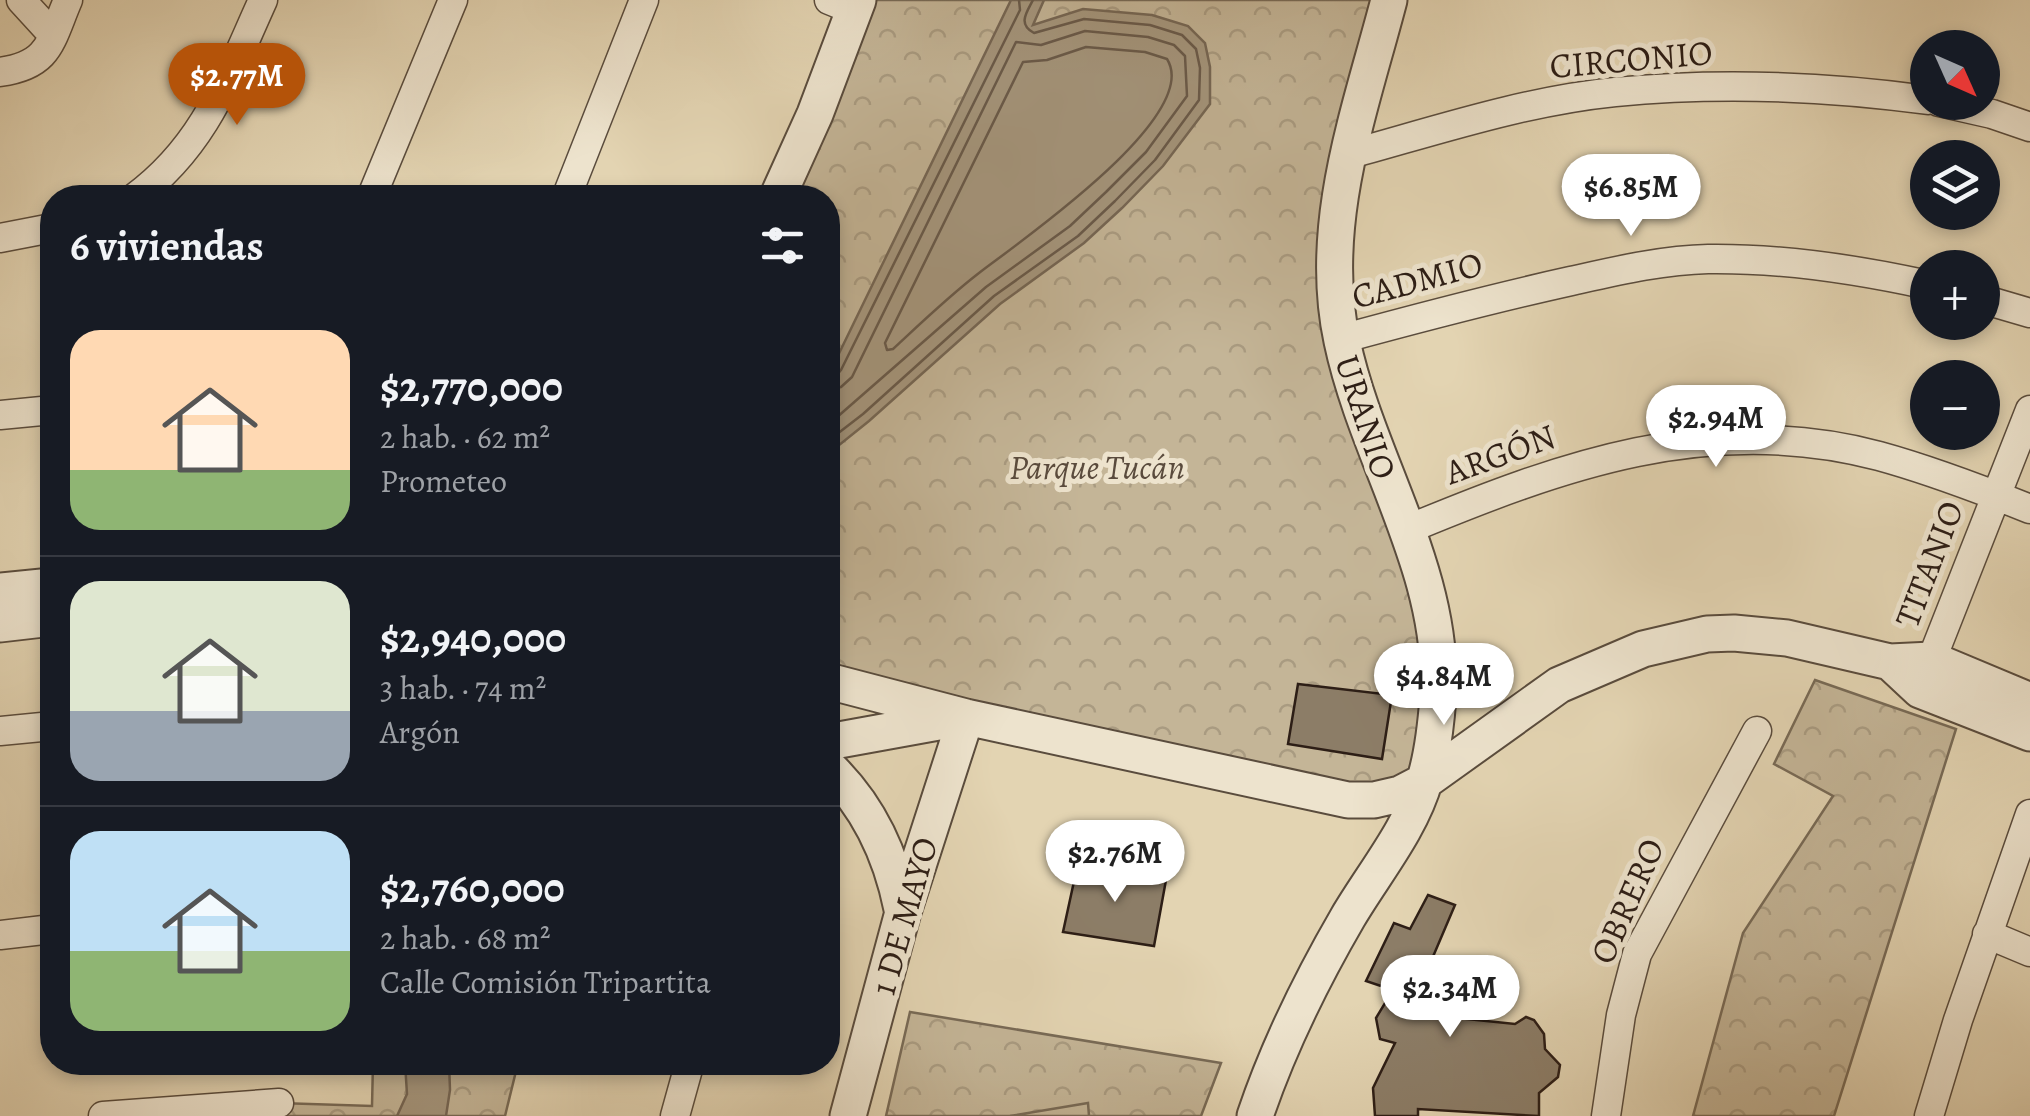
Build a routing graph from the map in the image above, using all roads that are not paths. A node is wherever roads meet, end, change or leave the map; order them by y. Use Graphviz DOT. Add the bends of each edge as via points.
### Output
graph roads {
  1 [pos="21,0"];
  2 [pos="68,0"];
  3 [pos="263,0"];
  4 [pos="453,0"];
  5 [pos="644,0"];
  6 [pos="1388,0"];
  7 [pos="848,4"];
  8 [pos="53,35"];
  9 [pos="0,72"];
  10 [pos="1910,98"];
  11 [pos="2000,117"];
  12 [pos="2030,127"];
  13 [pos="1347,155"];
  14 [pos="151,185"];
  15 [pos="376,185"];
  16 [pos="571,185"];
  17 [pos="782,185"];
  18 [pos="40,230"];
  19 [pos="0,238"];
  20 [pos="1910,281"];
  21 [pos="2000,304"];
  22 [pos="2030,313"];
  23 [pos="1341,339"];
  24 [pos="2030,410"];
  25 [pos="40,411"];
  26 [pos="0,415"];
  27 [pos="1996,496"];
  28 [pos="2030,509"];
  29 [pos="1406,530"];
  30 [pos="40,587"];
  31 [pos="0,592"];
  32 [pos="40,619"];
  33 [pos="0,624"];
  34 [pos="1926,675"];
  35 [pos="840,684"];
  36 [pos="2030,700"];
  37 [pos="966,717"];
  38 [pos="40,727"];
  39 [pos="1757,730"];
  40 [pos="0,731"];
  41 [pos="2030,734"];
  42 [pos="840,740"];
  43 [pos="840,780"];
  44 [pos="1425,781"];
  45 [pos="2030,814"];
  46 [pos="903,912"];
  47 [pos="40,930"];
  48 [pos="1987,934"];
  49 [pos="0,935"];
  50 [pos="2030,952"];
  51 [pos="686,1075"];
  52 [pos="279,1103"];
  53 [pos="1933,1115"];
  54 [pos="104,1116"];
  55 [pos="675,1116"];
  56 [pos="848,1116"];
  57 [pos="1256,1116"];
  58 [pos="1606,1116"];
  1 -- 8 [label="street"];
  2 -- 8 [label="street"];
  3 -- 14 [label="street" via="210,116"];
  4 -- 15 [label="street"];
  5 -- 16 [label="street"];
  6 -- 13 [label="street, URANIO"];
  7 -- 17 [label="street"];
  8 -- 9 [label="street" via="35,62"];
  10 -- 13 [label="street, CIRCONIO" via="1782,86 1612,92"];
  11 -- 12 [label="street"];
  13 -- 23 [label="street, URANIO" via="1335,220"];
  18 -- 19 [label="street"];
  20 -- 23 [label="street, CADMIO" via="1782,260 1704,259 1536,288"];
  21 -- 22 [label="street"];
  23 -- 29 [label="street, URANIO"];
  24 -- 27 [label="street, TITANIO"];
  25 -- 26 [label="street"];
  27 -- 28 [label="street, ARGÓN"];
  27 -- 29 [label="street, ARGÓN" via="1875,455 1790,441 1704,441 1616,454 1512,486"];
  27 -- 34 [label="street, TITANIO"];
  29 -- 44 [label="street, URANIO" via="1438,659"];
  30 -- 31 [label="street"];
  32 -- 33 [label="street"];
  34 -- 36 [label="street"];
  34 -- 41 [label="street"];
  34 -- 44 [label="street" via="1804,641 1734,632 1661,642 1559,685"];
  35 -- 37 [label="street"];
  37 -- 42 [label="street"];
  37 -- 44 [label="street" via="1348,800 1400,794"];
  37 -- 46 [label="street, 1 DE MAYO"];
  38 -- 40 [label="street"];
  39 -- 58 [label="street, OBRERO" via="1637,954"];
  43 -- 46 [label="street" via="885,846"];
  44 -- 57 [label="street, URANIO" via="1299,1012"];
  45 -- 48 [label="street"];
  46 -- 56 [label="street, 1 DE MAYO"];
  47 -- 49 [label="street"];
  48 -- 50 [label="street"];
  48 -- 53 [label="street"];
  51 -- 55 [label="street"];
  52 -- 54 [label="street"];
}
